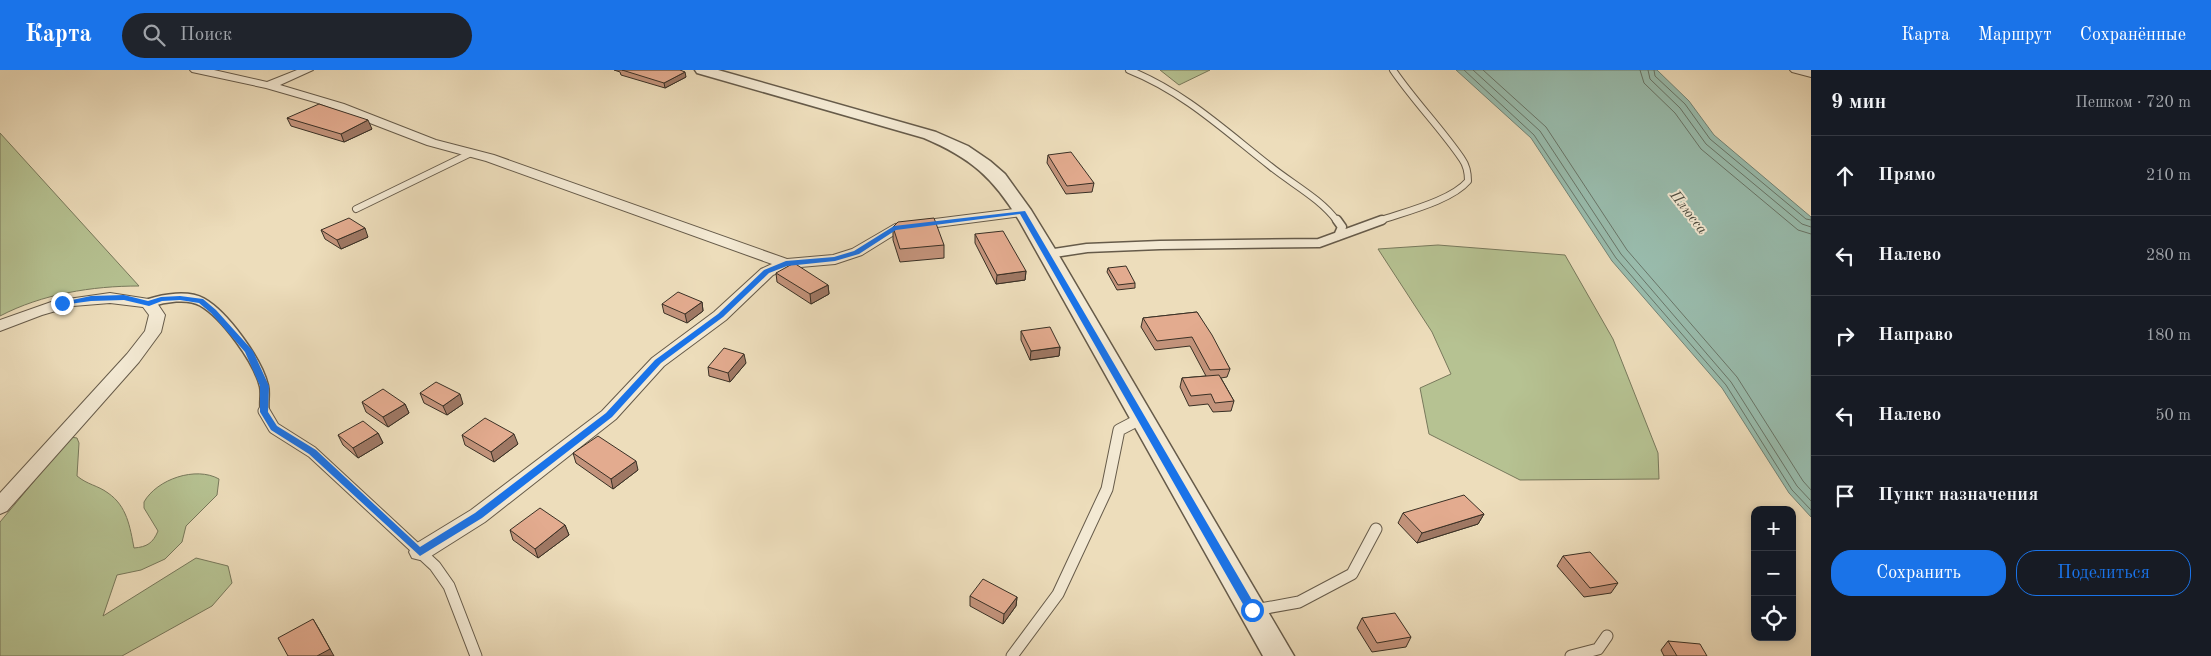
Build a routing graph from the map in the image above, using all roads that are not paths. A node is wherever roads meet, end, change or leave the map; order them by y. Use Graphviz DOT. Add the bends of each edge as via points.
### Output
graph roads {
  1 [pos="196,70"];
  2 [pos="306,70"];
  3 [pos="702,70"];
  4 [pos="1129,70"];
  5 [pos="1393,70"];
  6 [pos="1796,70"];
  7 [pos="1811,74"];
  8 [pos="271,84"];
  9 [pos="469,154"];
  10 [pos="356,209"];
  11 [pos="1022,212"];
  12 [pos="1338,236"];
  13 [pos="1048,254"];
  14 [pos="786,264"];
  15 [pos="149,303"];
  16 [pos="0,326"];
  17 [pos="1143,418"];
  18 [pos="0,506"];
  19 [pos="1376,529"];
  20 [pos="420,552"];
  21 [pos="1252,610"];
  22 [pos="1607,636"];
  23 [pos="476,656"];
  24 [pos="1012,656"];
  25 [pos="1279,656"];
  26 [pos="1571,656"];
  1 -- 8 [label="street"];
  2 -- 8 [label="street"];
  3 -- 11 [label="street" via="938,138 993,171"];
  4 -- 12 [label="lane" via="1158,82 1217,120 1271,167 1309,193 1334,214 1342,227"];
  5 -- 12 [label="lane" via="1464,160 1468,181 1444,197"];
  6 -- 7 [label="street"];
  8 -- 9 [label="street"];
  9 -- 10 [label="lane"];
  9 -- 14 [label="street"];
  11 -- 13 [label="street"];
  11 -- 14 [label="street" via="894,228 857,252 835,259"];
  12 -- 13 [label="lane" via="1319,243 1160,245 1087,248"];
  13 -- 17 [label="street"];
  14 -- 20 [label="street" via="767,272 720,316 658,362 609,415 478,516"];
  15 -- 16 [label="street" via="124,298 91,298 62,303"];
  15 -- 18 [label="street" via="157,315 153,332"];
  15 -- 20 [label="lane" via="180,298 201,301 214,311 249,351 264,386 264,412 274,428 312,452"];
  17 -- 21 [label="street"];
  17 -- 24 [label="lane" via="1119,430 1107,489 1058,594"];
  19 -- 21 [label="lane" via="1352,574 1298,602"];
  20 -- 23 [label="lane" via="449,586"];
  21 -- 25 [label="street"];
  22 -- 26 [label="lane" via="1598,649"];
}
